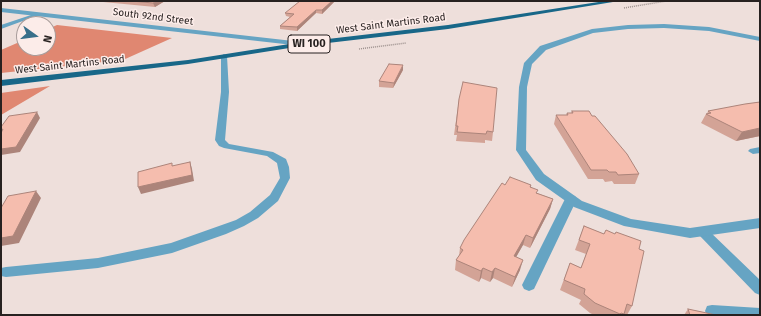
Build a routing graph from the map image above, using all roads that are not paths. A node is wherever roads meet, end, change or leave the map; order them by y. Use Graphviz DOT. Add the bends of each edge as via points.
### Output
graph roads {
  1 [pos="616,1"];
  2 [pos="1,10"];
  3 [pos="39,14"];
  4 [pos="1,27"];
  5 [pos="760,39"];
  6 [pos="302,44"];
  7 [pos="224,56"];
  8 [pos="1,83"];
  9 [pos="571,200"];
  10 [pos="760,223"];
  11 [pos="702,232"];
  12 [pos="6,272"];
  13 [pos="529,285"];
  14 [pos="760,289"];
  15 [pos="712,311"];
  16 [pos="760,314"];
  1 -- 6 [label="main road, West Saint Martins Road / WI 100" via="448,27"];
  2 -- 3 [label="street, South 92nd Street"];
  3 -- 4 [label="lane"];
  3 -- 6 [label="street, South 92nd Street"];
  5 -- 9 [label="street" via="708,29 628,27 592,31 543,48 528,62 523,87 521,150 540,177"];
  6 -- 7 [label="main road, West Saint Martins Road / WI 100"];
  7 -- 8 [label="main road, West Saint Martins Road / WI 100"];
  7 -- 12 [label="lane" via="225,92 220,140 227,146 270,154 282,161 285,178 274,198 240,223 172,248 98,263"];
  9 -- 11 [label="street" via="629,223 690,233"];
  9 -- 13 [label="lane"];
  10 -- 11 [label="street"];
  11 -- 14 [label="lane"];
  15 -- 16 [label="lane"];
}
